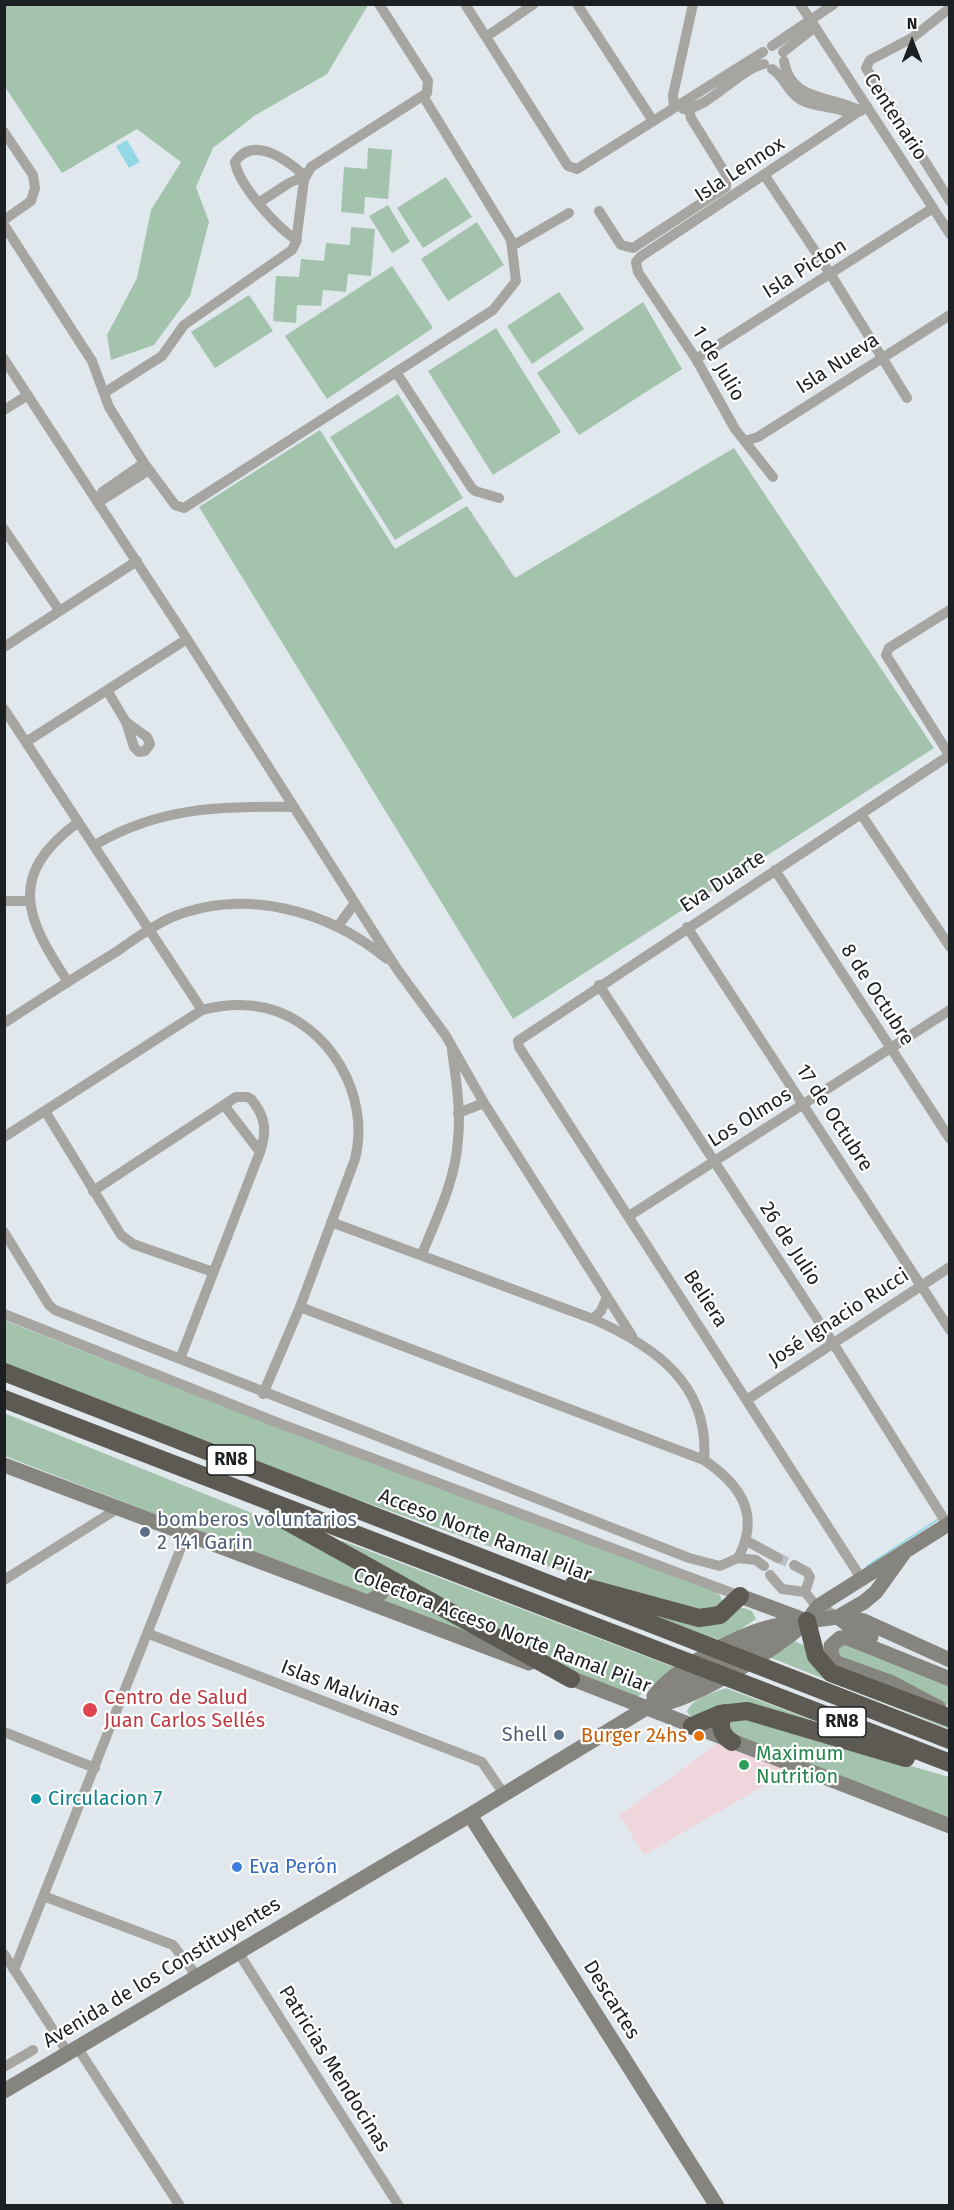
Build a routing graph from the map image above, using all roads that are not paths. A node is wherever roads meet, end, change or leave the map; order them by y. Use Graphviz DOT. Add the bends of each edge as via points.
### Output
graph roads {
  1 [pos="379,4"];
  2 [pos="465,4"];
  3 [pos="534,4"];
  4 [pos="577,4"];
  5 [pos="693,4"];
  6 [pos="800,4"];
  7 [pos="834,4"];
  8 [pos="950,8"];
  9 [pos="813,24"];
  10 [pos="486,37"];
  11 [pos="767,49"];
  12 [pos="783,56"];
  13 [pos="768,67"];
  14 [pos="423,96"];
  15 [pos="674,108"];
  16 [pos="689,109"];
  17 [pos="860,111"];
  18 [pos="653,121"];
  19 [pos="4,132"];
  20 [pos="765,176"];
  21 [pos="305,177"];
  22 [pos="950,201"];
  23 [pos="260,202"];
  24 [pos="933,208"];
  25 [pos="599,211"];
  26 [pos="569,213"];
  27 [pos="4,220"];
  28 [pos="4,225"];
  29 [pos="950,234"];
  30 [pos="297,240"];
  31 [pos="514,245"];
  32 [pos="637,266"];
  33 [pos="831,274"];
  34 [pos="950,315"];
  35 [pos="882,357"];
  36 [pos="6,359"];
  37 [pos="696,359"];
  38 [pos="396,372"];
  39 [pos="104,393"];
  40 [pos="28,395"];
  41 [pos="907,398"];
  42 [pos="4,410"];
  43 [pos="746,441"];
  44 [pos="146,466"];
  45 [pos="773,477"];
  46 [pos="499,498"];
  47 [pos="97,499"];
  48 [pos="4,529"];
  49 [pos="137,561"];
  50 [pos="59,610"];
  51 [pos="950,610"];
  52 [pos="187,639"];
  53 [pos="4,647"];
  54 [pos="108,692"];
  55 [pos="4,709"];
  56 [pos="126,722"];
  57 [pos="26,742"];
  58 [pos="950,755"];
  59 [pos="293,807"];
  60 [pos="861,814"];
  61 [pos="77,823"];
  62 [pos="95,845"];
  63 [pos="775,870"];
  64 [pos="4,901"];
  65 [pos="30,901"];
  66 [pos="355,903"];
  67 [pos="338,926"];
  68 [pos="687,927"];
  69 [pos="149,930"];
  70 [pos="950,947"];
  71 [pos="398,969"];
  72 [pos="68,982"];
  73 [pos="599,986"];
  74 [pos="202,1010"];
  75 [pos="950,1011"];
  76 [pos="4,1023"];
  77 [pos="518,1041"];
  78 [pos="451,1044"];
  79 [pos="891,1049"];
  80 [pos="484,1102"];
  81 [pos="224,1105"];
  82 [pos="804,1105"];
  83 [pos="45,1111"];
  84 [pos="458,1113"];
  85 [pos="4,1137"];
  86 [pos="950,1139"];
  87 [pos="260,1152"];
  88 [pos="715,1161"];
  89 [pos="93,1191"];
  90 [pos="629,1216"];
  91 [pos="331,1222"];
  92 [pos="4,1232"];
  93 [pos="422,1254"];
  94 [pos="950,1267"];
  95 [pos="213,1272"];
  96 [pos="921,1286"];
  97 [pos="607,1297"];
  98 [pos="300,1307"];
  99 [pos="4,1314"];
  100 [pos="593,1319"];
  101 [pos="950,1330"];
  102 [pos="632,1336"];
  103 [pos="833,1343"];
  104 [pos="180,1359"];
  105 [pos="4,1372"];
  106 [pos="263,1394"];
  107 [pos="4,1399"];
  108 [pos="748,1400"];
  109 [pos="25,1407"];
  110 [pos="704,1460"];
  111 [pos="4,1464"];
  112 [pos="117,1509"];
  113 [pos="946,1520"];
  114 [pos="186,1535"];
  115 [pos="745,1540"];
  116 [pos="458,1549"];
  117 [pos="904,1553"];
  118 [pos="738,1557"];
  119 [pos="778,1558"];
  120 [pos="794,1565"];
  121 [pos="386,1575"];
  122 [pos="861,1578"];
  123 [pos="4,1580"];
  124 [pos="805,1592"];
  125 [pos="740,1596"];
  126 [pos="368,1602"];
  127 [pos="864,1602"];
  128 [pos="820,1605"];
  129 [pos="838,1617"];
  130 [pos="807,1621"];
  131 [pos="149,1634"];
  132 [pos="950,1660"];
  133 [pos="950,1671"];
  134 [pos="572,1679"];
  135 [pos="950,1679"];
  136 [pos="646,1708"];
  137 [pos="724,1713"];
  138 [pos="950,1716"];
  139 [pos="692,1726"];
  140 [pos="4,1732"];
  141 [pos="950,1740"];
  142 [pos="732,1742"];
  143 [pos="950,1763"];
  144 [pos="95,1768"];
  145 [pos="950,1772"];
  146 [pos="504,1794"];
  147 [pos="470,1815"];
  148 [pos="950,1827"];
  149 [pos="46,1897"];
  150 [pos="238,1952"];
  151 [pos="4,1954"];
  152 [pos="14,1970"];
  153 [pos="197,1976"];
  154 [pos="33,2050"];
  155 [pos="73,2050"];
  156 [pos="4,2067"];
  157 [pos="4,2091"];
  158 [pos="180,2205"];
  159 [pos="399,2205"];
  160 [pos="717,2205"];
  1 -- 14 [label="street" via="428,81 429,90"];
  2 -- 10 [label="street"];
  3 -- 10 [label="street"];
  4 -- 18 [label="street"];
  5 -- 15 [label="street" via="673,95"];
  6 -- 9 [label="street, Centenario"];
  7 -- 9 [label="street"];
  8 -- 22 [label="street" via="912,38 870,60 866,68"];
  9 -- 11 [label="street"];
  9 -- 12 [label="street"];
  9 -- 17 [label="street, Centenario"];
  10 -- 18 [label="street" via="568,166 581,167"];
  11 -- 12 [label="street"];
  11 -- 13 [label="street"];
  11 -- 15 [label="street"];
  12 -- 13 [label="street" via="779,67"];
  12 -- 17 [label="street" via="798,89"];
  13 -- 16 [label="street" via="751,69"];
  13 -- 17 [label="street" via="800,99 820,107"];
  14 -- 21 [label="street" via="311,167"];
  14 -- 31 [label="street"];
  15 -- 16 [label="street"];
  15 -- 18 [label="street"];
  16 -- 25 [label="street" via="727,176 726,187 633,248 621,245"];
  17 -- 20 [label="street, Isla Lennox"];
  17 -- 24 [label="street, Centenario"];
  19 -- 27 [label="street" via="33,175 34,188 31,201"];
  20 -- 32 [label="street, Isla Lennox" via="640,257"];
  20 -- 33 [label="street"];
  21 -- 23 [label="street"];
  21 -- 23 [label="street" via="284,157 247,151 235,162 236,171"];
  21 -- 30 [label="street"];
  23 -- 30 [label="street" via="281,229"];
  24 -- 29 [label="street, Centenario"];
  24 -- 33 [label="street, Isla Picton"];
  26 -- 31 [label="street"];
  28 -- 39 [label="street" via="92,361"];
  30 -- 39 [label="street" via="292,250 184,325 162,356"];
  31 -- 38 [label="street" via="517,276 499,304"];
  32 -- 37 [label="street, 1 de Julio"];
  33 -- 35 [label="street"];
  33 -- 37 [label="street, Isla Picton"];
  34 -- 35 [label="street, Isla Nueva"];
  35 -- 41 [label="street"];
  35 -- 43 [label="street, Isla Nueva"];
  36 -- 40 [label="street"];
  37 -- 43 [label="street, 1 de Julio"];
  38 -- 44 [label="street" via="184,508 175,505"];
  38 -- 46 [label="street" via="471,487"];
  39 -- 44 [label="street"];
  40 -- 42 [label="street"];
  40 -- 47 [label="street"];
  43 -- 45 [label="street, 1 de Julio"];
  44 -- 47 [label="street"];
  47 -- 49 [label="street"];
  48 -- 50 [label="street"];
  49 -- 50 [label="street"];
  49 -- 52 [label="street"];
  50 -- 53 [label="street"];
  51 -- 58 [label="street" via="889,648 886,655"];
  52 -- 54 [label="street"];
  52 -- 59 [label="street"];
  54 -- 56 [label="street"];
  54 -- 57 [label="street"];
  55 -- 57 [label="street"];
  57 -- 61 [label="street"];
  58 -- 60 [label="street, Eva Duarte"];
  59 -- 62 [label="street" via="189,811 136,823"];
  59 -- 66 [label="street"];
  60 -- 63 [label="street, Eva Duarte"];
  60 -- 70 [label="street"];
  61 -- 62 [label="street"];
  61 -- 65 [label="street" via="39,864 30,887"];
  62 -- 69 [label="street"];
  63 -- 68 [label="street, Eva Duarte"];
  63 -- 79 [label="street, 8 de Octubre"];
  64 -- 65 [label="street"];
  65 -- 72 [label="street" via="41,939"];
  66 -- 67 [label="street"];
  66 -- 71 [label="street"];
  67 -- 69 [label="street" via="280,907 241,904 188,912"];
  67 -- 71 [label="street"];
  68 -- 73 [label="street, Eva Duarte"];
  68 -- 82 [label="street, 17 de Octubre"];
  69 -- 72 [label="street"];
  69 -- 74 [label="street"];
  71 -- 78 [label="street"];
  72 -- 76 [label="street"];
  73 -- 77 [label="street, Eva Duarte"];
  73 -- 88 [label="street, 26 de Julio"];
  74 -- 83 [label="street"];
  74 -- 91 [label="street" via="240,1005 283,1014 315,1036 347,1076 358,1110 359,1139"];
  75 -- 79 [label="street, Los Olmos"];
  77 -- 90 [label="street, Beliera"];
  78 -- 80 [label="street"];
  78 -- 84 [label="street"];
  79 -- 82 [label="street, Los Olmos"];
  79 -- 86 [label="street, 8 de Octubre"];
  80 -- 84 [label="street"];
  80 -- 97 [label="street"];
  81 -- 87 [label="street"];
  81 -- 87 [label="street" via="242,1096 254,1103 266,1130"];
  81 -- 89 [label="street"];
  82 -- 88 [label="street, Los Olmos"];
  82 -- 96 [label="street, 17 de Octubre"];
  83 -- 85 [label="street"];
  83 -- 89 [label="street"];
  84 -- 93 [label="street" via="454,1168"];
  87 -- 95 [label="street"];
  88 -- 90 [label="street, Los Olmos"];
  88 -- 103 [label="street, 26 de Julio"];
  89 -- 95 [label="street" via="127,1241"];
  90 -- 108 [label="street, Beliera"];
  91 -- 93 [label="street"];
  91 -- 98 [label="street"];
  92 -- 104 [label="street" via="55,1310"];
  93 -- 100 [label="street"];
  94 -- 96 [label="street, José Ignacio Rucci"];
  95 -- 104 [label="street"];
  96 -- 101 [label="street, 17 de Octubre"];
  96 -- 103 [label="street, José Ignacio Rucci"];
  97 -- 100 [label="street"];
  97 -- 102 [label="street"];
  98 -- 106 [label="street"];
  98 -- 110 [label="street"];
  99 -- 125 [label="street" via="281,1424"];
  100 -- 102 [label="street"];
  102 -- 110 [label="street" via="667,1362 687,1389 703,1431"];
  103 -- 108 [label="street, José Ignacio Rucci"];
  103 -- 113 [label="street, 26 de Julio"];
  104 -- 106 [label="street"];
  105 -- 116 [label="highway, Acceso Norte Ramal Pilar / RN8"];
  106 -- 118 [label="street" via="700,1561 720,1566"];
  107 -- 109 [label="highway, RN8"];
  108 -- 122 [label="street, Beliera"];
  109 -- 121 [label="highway" via="267,1511"];
  109 -- 143 [label="highway, RN8"];
  110 -- 115 [label="street" via="731,1481 743,1500 748,1521"];
  111 -- 112 [label="street, Colectora Acceso Norte Ramal Pilar"];
  112 -- 114 [label="street, Colectora Acceso Norte Ramal Pilar"];
  112 -- 123 [label="street"];
  113 -- 117 [label="street, Avenida de los Constituyentes"];
  114 -- 126 [label="street, Colectora Acceso Norte Ramal Pilar"];
  114 -- 131 [label="street"];
  115 -- 118 [label="street"];
  115 -- 119 [label="street"];
  116 -- 125 [label="highway" via="683,1615 720,1615"];
  116 -- 141 [label="highway, Acceso Norte Ramal Pilar / RN8"];
  117 -- 122 [label="street, Avenida de los Constituyentes"];
  117 -- 127 [label="street, Avenida de los Constituyentes"];
  118 -- 124 [label="street" via="756,1560 782,1589"];
  120 -- 124 [label="street" via="810,1577"];
  121 -- 126 [label="street" via="379,1597"];
  121 -- 134 [label="highway"];
  122 -- 127 [label="street" via="867,1587"];
  122 -- 128 [label="street, Avenida de los Constituyentes"];
  124 -- 128 [label="street"];
  125 -- 130 [label="street"];
  126 -- 134 [label="street, Colectora Acceso Norte Ramal Pilar"];
  127 -- 129 [label="street, Avenida de los Constituyentes"];
  128 -- 129 [label="street"];
  128 -- 130 [label="street, Avenida de los Constituyentes"];
  129 -- 130 [label="street, Avenida de los Constituyentes"];
  129 -- 132 [label="street" via="864,1621"];
  129 -- 133 [label="street" via="854,1630"];
  130 -- 136 [label="street, Avenida de los Constituyentes" via="777,1632"];
  130 -- 138 [label="highway" via="816,1656 831,1673"];
  131 -- 144 [label="street"];
  131 -- 146 [label="street, Islas Malvinas" via="482,1762"];
  134 -- 136 [label="street, Colectora Acceso Norte Ramal Pilar"];
  135 -- 138 [label="street" via="848,1638 840,1638 831,1646 837,1663 890,1682"];
  136 -- 139 [label="street, Colectora Acceso Norte Ramal Pilar"];
  136 -- 146 [label="street, Avenida de los Constituyentes"];
  137 -- 139 [label="highway"];
  137 -- 142 [label="highway" via="722,1732"];
  137 -- 145 [label="highway" via="747,1711"];
  139 -- 142 [label="street, Colectora Acceso Norte Ramal Pilar"];
  140 -- 144 [label="street"];
  142 -- 148 [label="street, Colectora Acceso Norte Ramal Pilar"];
  144 -- 149 [label="street"];
  146 -- 147 [label="street, Avenida de los Constituyentes"];
  147 -- 150 [label="street, Avenida de los Constituyentes"];
  147 -- 160 [label="street, Descartes"];
  149 -- 152 [label="street"];
  149 -- 153 [label="street" via="173,1945"];
  150 -- 153 [label="street, Avenida de los Constituyentes"];
  150 -- 159 [label="street, Patricias Mendocinas"];
  151 -- 152 [label="street"];
  152 -- 155 [label="street"];
  153 -- 155 [label="street, Avenida de los Constituyentes"];
  154 -- 156 [label="street"];
  155 -- 157 [label="street, Avenida de los Constituyentes"];
  155 -- 158 [label="street"];
}
